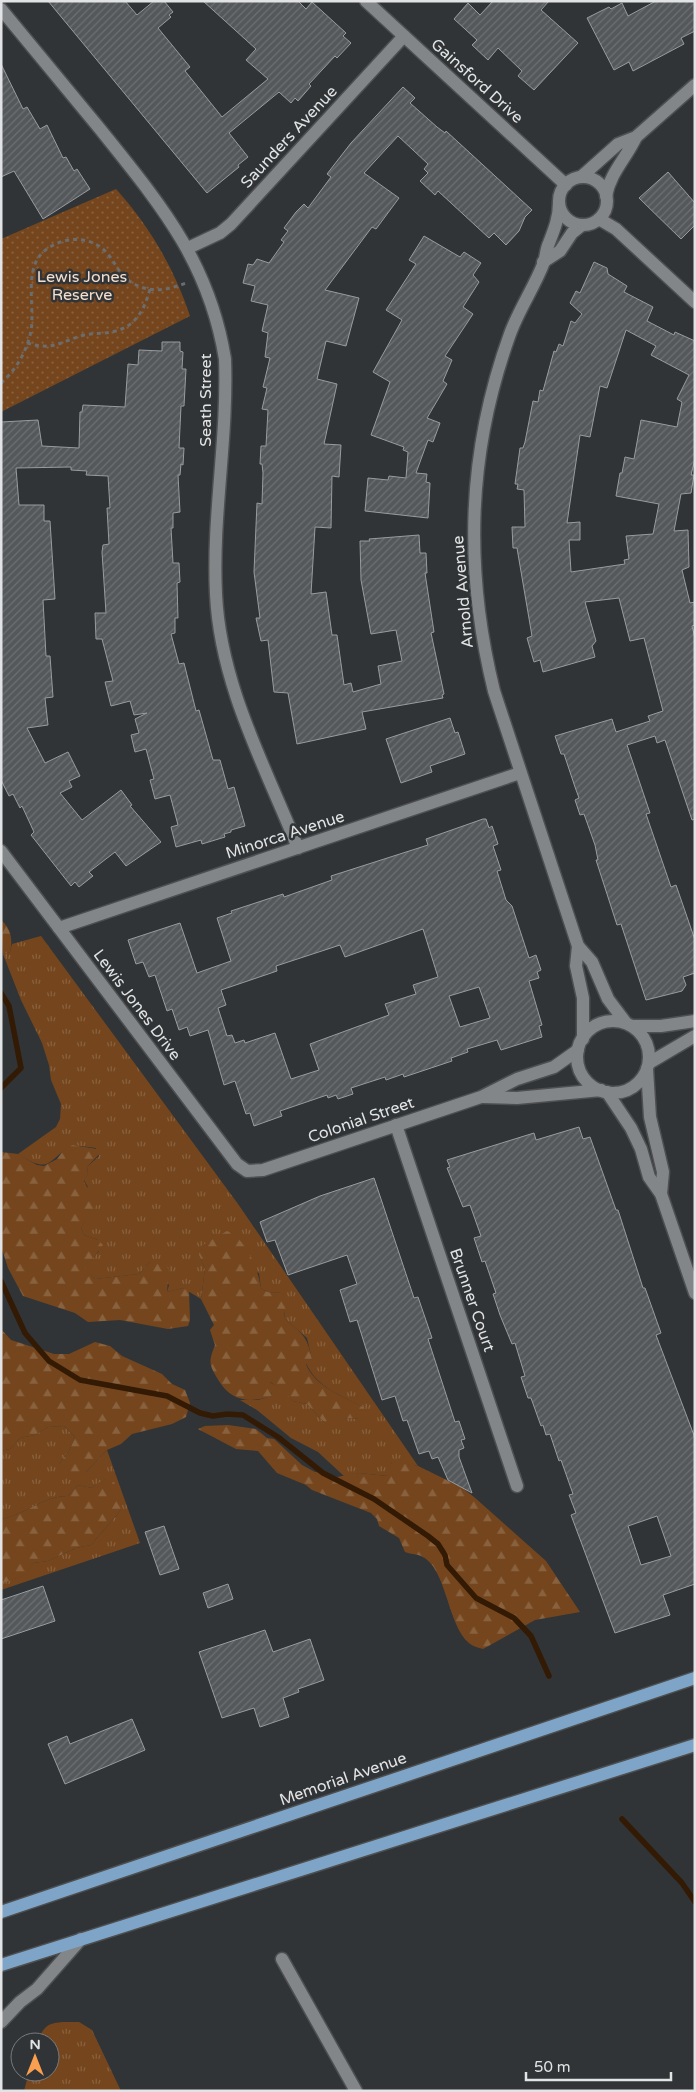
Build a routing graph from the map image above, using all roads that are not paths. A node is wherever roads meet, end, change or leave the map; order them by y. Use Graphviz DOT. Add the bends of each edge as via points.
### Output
graph roads {
  1 [pos="366,1"];
  2 [pos="1,9"];
  3 [pos="404,36"];
  4 [pos="695,85"];
  5 [pos="636,137"];
  6 [pos="581,178"];
  7 [pos="566,185"];
  8 [pos="606,196"];
  9 [pos="559,204"];
  10 [pos="599,219"];
  11 [pos="582,225"];
  12 [pos="188,248"];
  13 [pos="543,262"];
  14 [pos="695,302"];
  15 [pos="520,773"];
  16 [pos="298,848"];
  17 [pos="1,851"];
  18 [pos="59,928"];
  19 [pos="578,946"];
  20 [pos="695,1021"];
  21 [pos="629,1025"];
  22 [pos="695,1036"];
  23 [pos="580,1044"];
  24 [pos="648,1066"];
  25 [pos="604,1091"];
  26 [pos="481,1097"];
  27 [pos="396,1125"];
  28 [pos="252,1172"];
  29 [pos="662,1194"];
  30 [pos="695,1293"];
  31 [pos="517,1486"];
  32 [pos="695,1678"];
  33 [pos="695,1745"];
  34 [pos="1,1912"];
  35 [pos="81,1939"];
  36 [pos="282,1959"];
  37 [pos="1,1965"];
  38 [pos="1,2022"];
  39 [pos="356,2091"];
  1 -- 3 [label="street, Gainsford Drive"];
  2 -- 12 [label="street, Seath Street" via="152,194"];
  3 -- 7 [label="street, Gainsford Drive"];
  3 -- 12 [label="street, Saunders Avenue" via="231,224"];
  4 -- 5 [label="street"];
  5 -- 6 [label="street" via="618,144"];
  5 -- 8 [label="street" via="613,176"];
  6 -- 7 [label="street"];
  6 -- 8 [label="street" via="598,183"];
  7 -- 9 [label="street"];
  8 -- 10 [label="street" via="605,209"];
  9 -- 11 [label="street" via="566,218"];
  9 -- 13 [label="street, Arnold Avenue" via="558,220"];
  10 -- 11 [label="street"];
  10 -- 14 [label="street" via="616,230"];
  11 -- 13 [label="street, Arnold Avenue" via="560,251"];
  12 -- 16 [label="street, Seath Street" via="211,305 225,360 216,570 222,645 238,702"];
  13 -- 15 [label="street, Arnold Avenue" via="511,332 488,406 475,483 473,525 474,567 484,650"];
  15 -- 16 [label="street, Minorca Avenue"];
  15 -- 19 [label="street, Arnold Avenue"];
  16 -- 18 [label="street, Minorca Avenue"];
  17 -- 18 [label="street, Lewis Jones Drive"];
  18 -- 28 [label="street, Lewis Jones Drive" via="237,1164"];
  19 -- 21 [label="street, Arnold Avenue" via="592,962 608,999"];
  19 -- 23 [label="street, Arnold Avenue" via="576,966 583,998"];
  20 -- 21 [label="street" via="661,1026"];
  21 -- 23 [label="street" via="614,1021 601,1023 591,1029"];
  21 -- 24 [label="street" via="645,1039 649,1051"];
  22 -- 24 [label="street"];
  23 -- 25 [label="street" via="578,1062 582,1074 590,1084"];
  23 -- 26 [label="street, Colonial Street" via="554,1067 517,1079"];
  24 -- 25 [label="street" via="631,1088 619,1092"];
  24 -- 29 [label="street" via="650,1117 662,1172"];
  25 -- 26 [label="street, Colonial Street" via="517,1098"];
  25 -- 29 [label="street" via="631,1128 649,1177"];
  26 -- 27 [label="street, Colonial Street"];
  27 -- 28 [label="street, Colonial Street"];
  27 -- 31 [label="street, Brunner Court"];
  29 -- 30 [label="street"];
  32 -- 34 [label="main road, Memorial Avenue"];
  33 -- 35 [label="main road"];
  35 -- 37 [label="main road"];
  35 -- 38 [label="street" via="37,1989"];
  36 -- 39 [label="street"];
}
